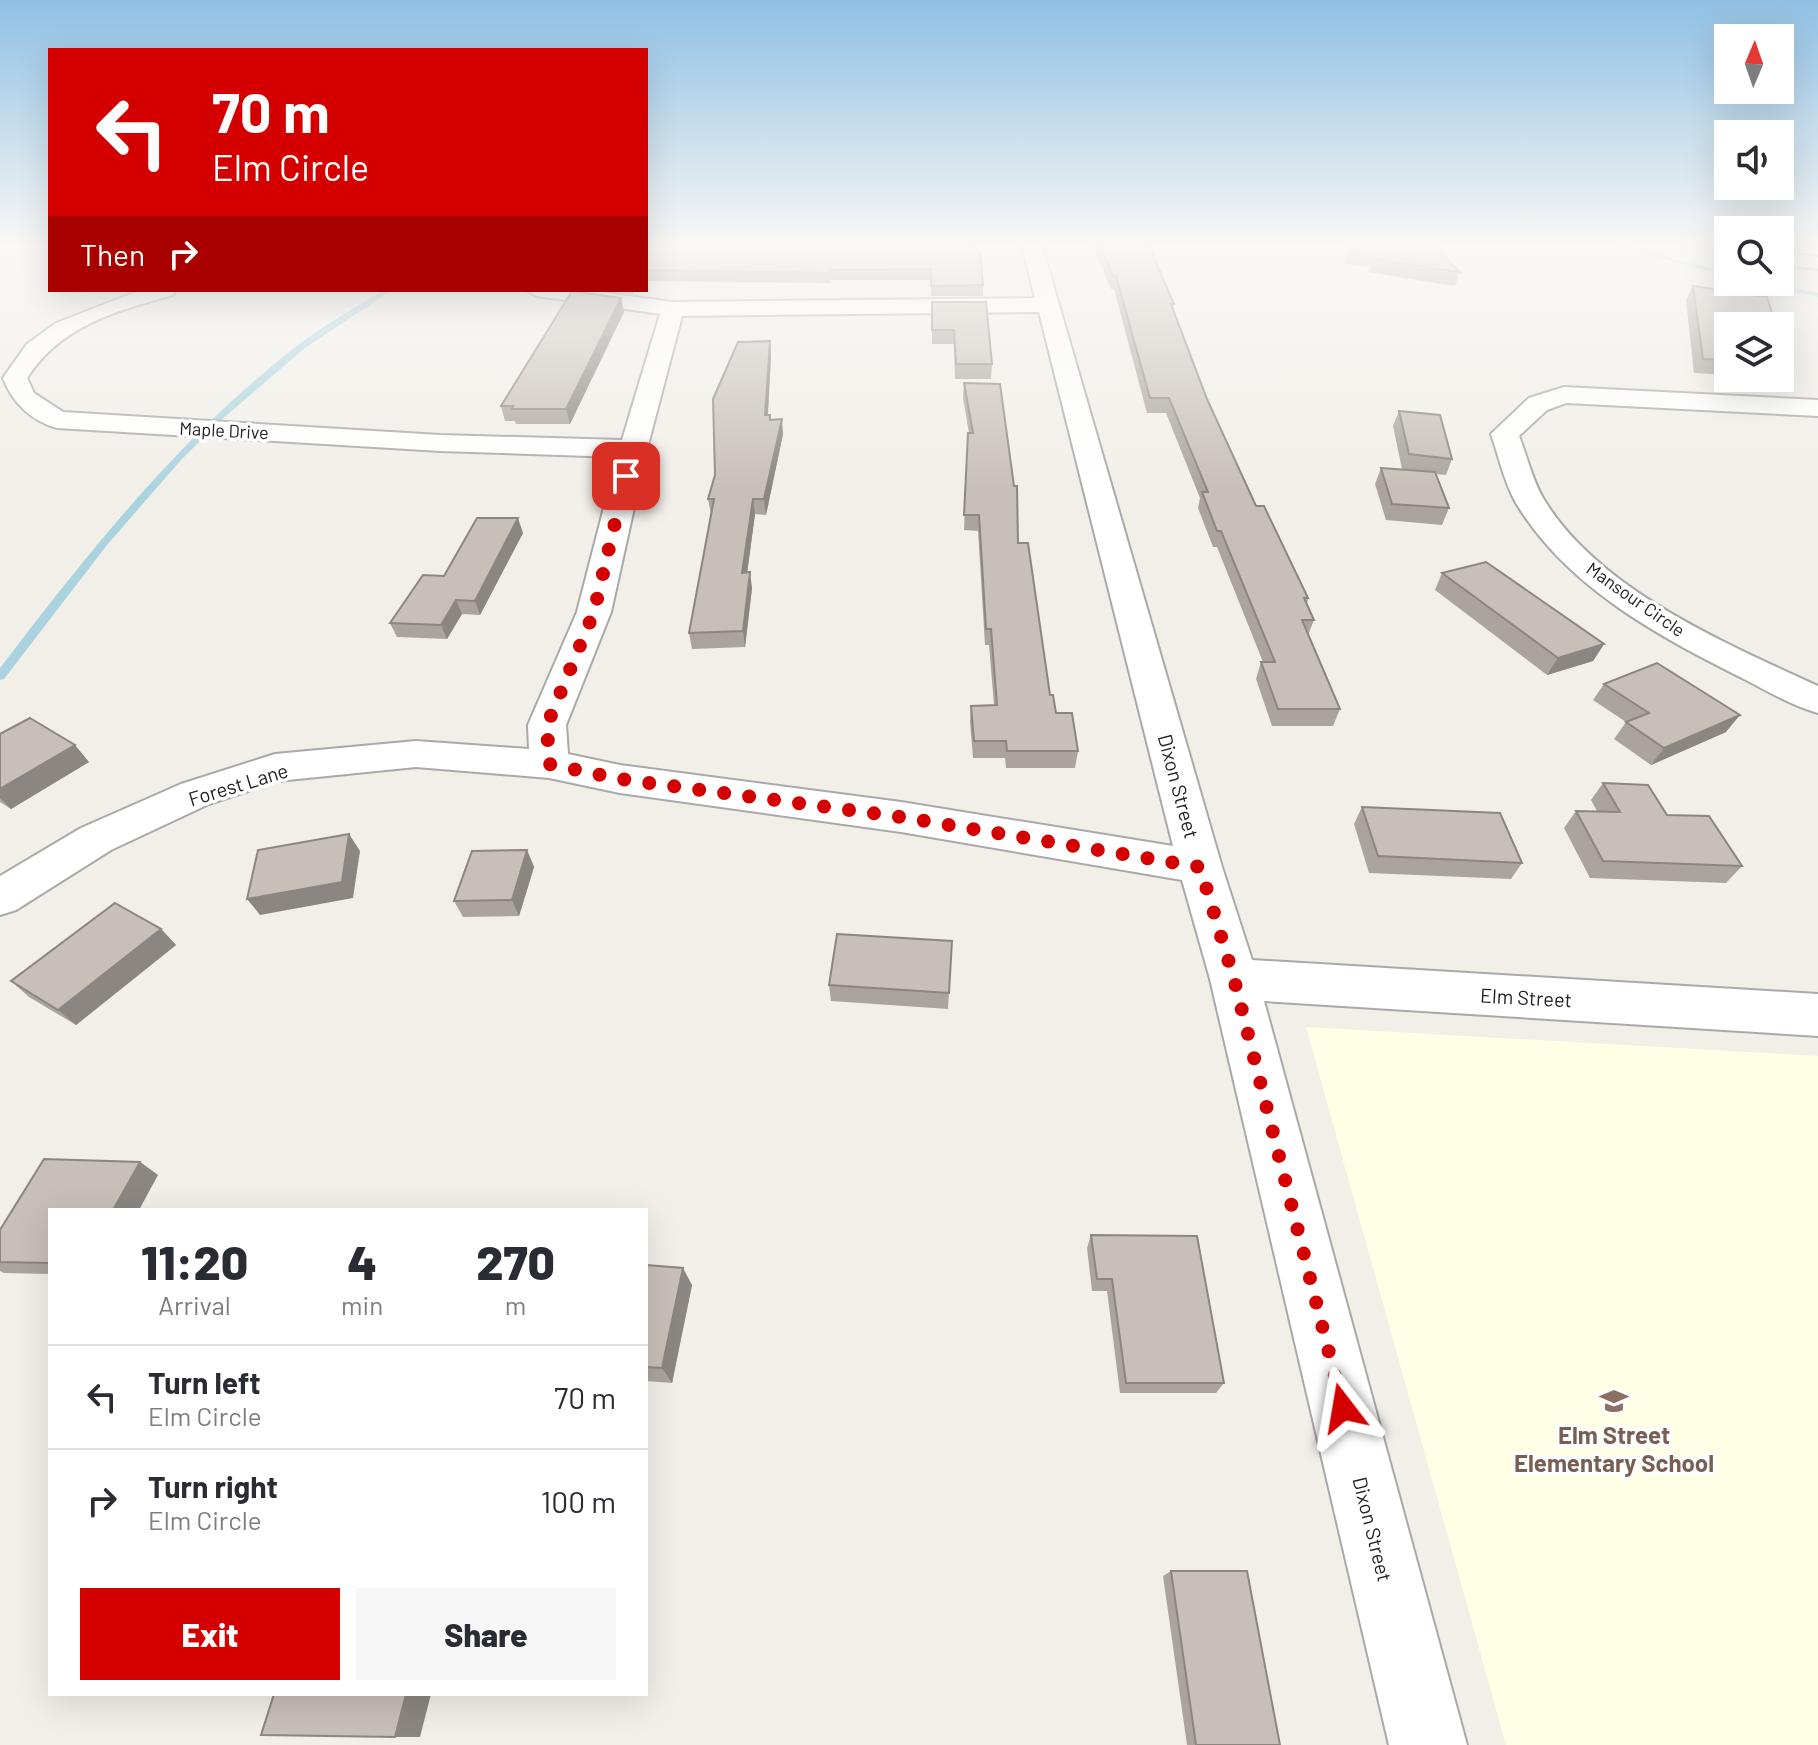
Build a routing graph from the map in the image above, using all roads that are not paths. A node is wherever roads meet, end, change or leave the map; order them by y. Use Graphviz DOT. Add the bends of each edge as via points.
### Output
graph roads {
  1 [pos="68,327"];
  2 [pos="668,327"];
  3 [pos="1055,327"];
  4 [pos="1818,408"];
  5 [pos="633,449"];
  6 [pos="1818,701"];
  7 [pos="549,764"];
  8 [pos="1200,867"];
  9 [pos="0,898"];
  10 [pos="1234,979"];
  11 [pos="1818,1015"];
  12 [pos="1428,1745"];
  1 -- 5 [label="street, Maple Drive" via="50,335 15,378 23,397 57,420"];
  2 -- 5 [label="street"];
  3 -- 8 [label="street, Dixon Street"];
  4 -- 6 [label="street, Mansour Circle" via="1564,395 1538,404 1505,434 1529,499 1574,555 1615,589 1706,647"];
  5 -- 7 [label="street" via="594,612 547,725"];
  7 -- 8 [label="street, Forest Lane"];
  7 -- 9 [label="street, Forest Lane" via="416,754 275,768 195,794 96,839"];
  8 -- 10 [label="street, Dixon Street"];
  10 -- 11 [label="street, Elm Street"];
  10 -- 12 [label="street, Dixon Street"];
}
